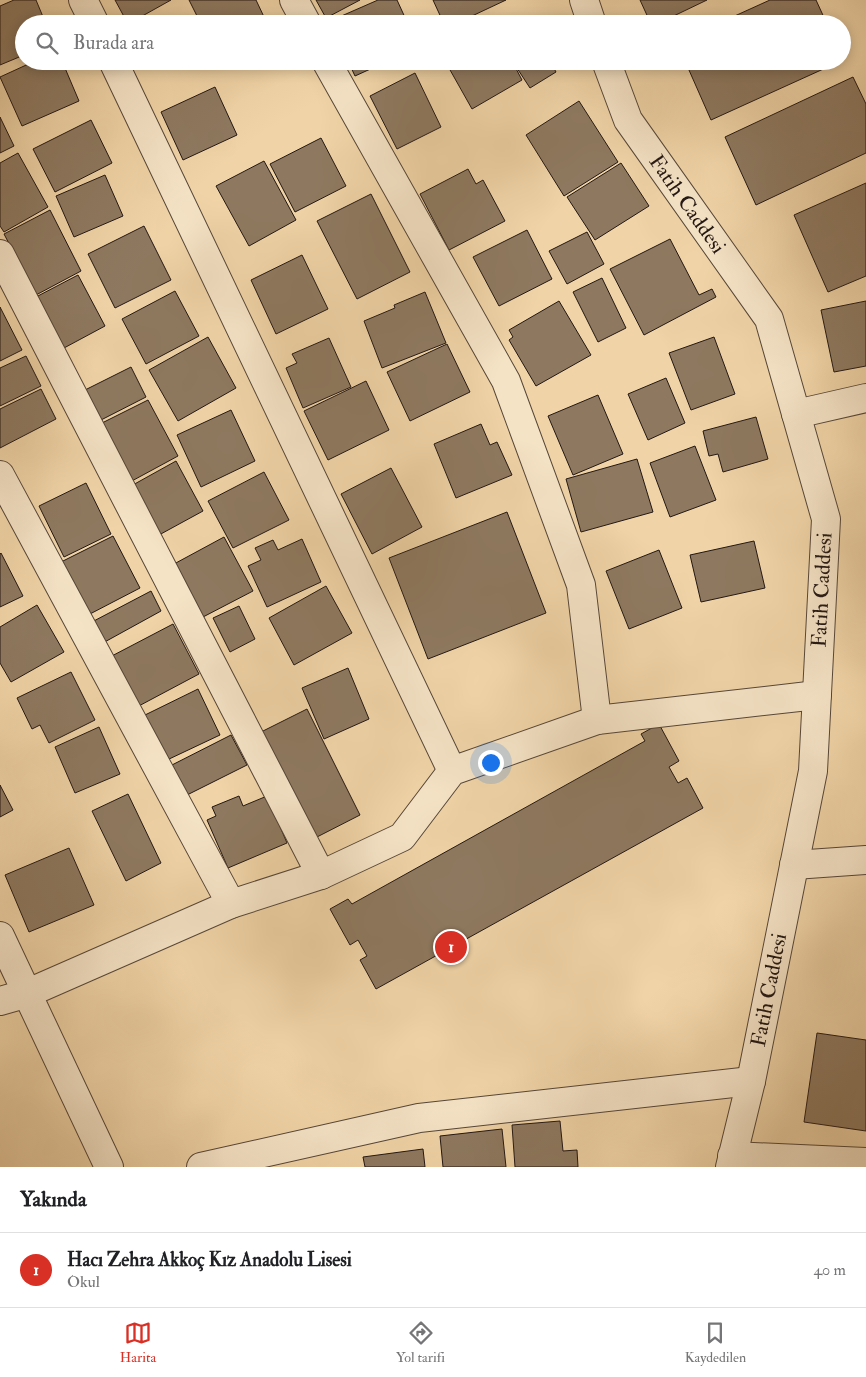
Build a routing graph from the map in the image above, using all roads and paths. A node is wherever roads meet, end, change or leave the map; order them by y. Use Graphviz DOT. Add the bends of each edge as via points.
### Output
graph roads {
  1 [pos="84,0"];
  2 [pos="294,0"];
  3 [pos="584,0"];
  4 [pos="91,15"];
  5 [pos="302,15"];
  6 [pos="589,15"];
  7 [pos="117,70"];
  8 [pos="331,70"];
  9 [pos="609,70"];
  10 [pos="0,254"];
  11 [pos="866,398"];
  12 [pos="796,414"];
  13 [pos="0,476"];
  14 [pos="817,695"];
  15 [pos="596,720"];
  16 [pos="452,771"];
  17 [pos="866,860"];
  18 [pos="794,865"];
  19 [pos="321,875"];
  20 [pos="231,904"];
  21 [pos="0,936"];
  22 [pos="28,993"];
  23 [pos="0,1002"];
  24 [pos="751,1081"];
  25 [pos="731,1161"];
  26 [pos="866,1162"];
  27 [pos="109,1167"];
  28 [pos="201,1167"];
  1 -- 4 [label="street"];
  2 -- 5 [label="street"];
  3 -- 6 [label="street"];
  7 -- 16 [label="street"];
  8 -- 15 [label="street" via="506,381 582,585"];
  9 -- 12 [label="street, Fatih Caddesi" via="628,120 769,319"];
  10 -- 19 [label="street"];
  11 -- 12 [label="street"];
  12 -- 14 [label="street, Fatih Caddesi" via="826,519"];
  13 -- 20 [label="street"];
  14 -- 15 [label="street"];
  14 -- 18 [label="street, Fatih Caddesi" via="813,771"];
  15 -- 16 [label="street"];
  16 -- 19 [label="street" via="402,837"];
  17 -- 18 [label="street"];
  18 -- 24 [label="street, Fatih Caddesi"];
  19 -- 20 [label="street"];
  20 -- 22 [label="street"];
  21 -- 22 [label="street"];
  22 -- 23 [label="street"];
  22 -- 27 [label="street"];
  24 -- 25 [label="street, Fatih Caddesi"];
  24 -- 28 [label="street" via="419,1118"];
  25 -- 26 [label="street"];
}
